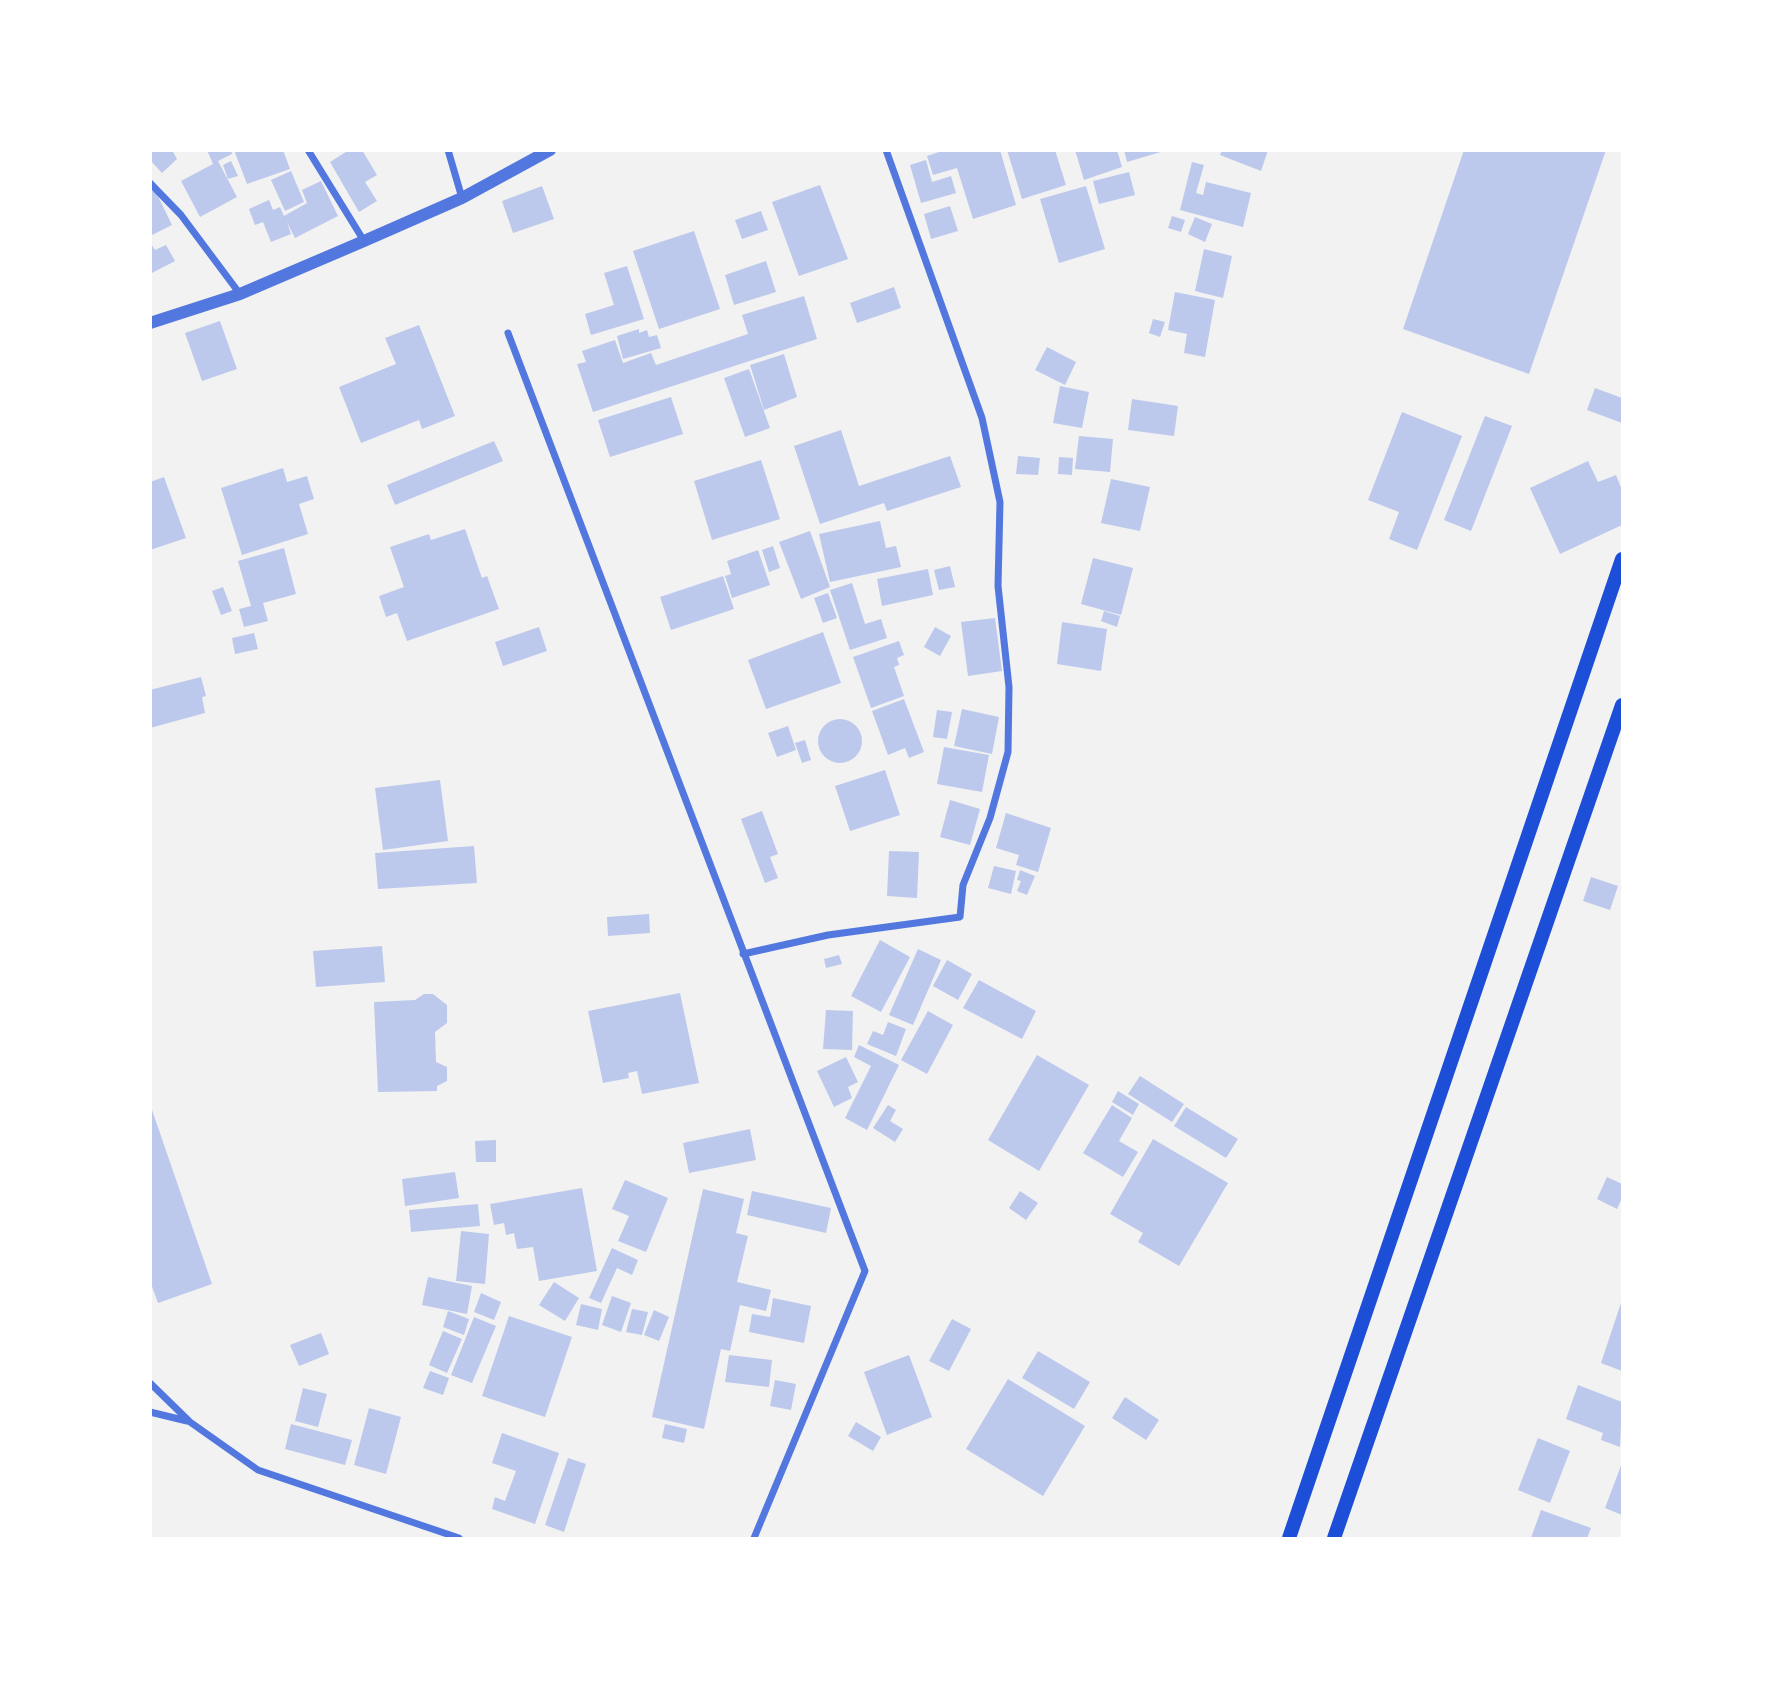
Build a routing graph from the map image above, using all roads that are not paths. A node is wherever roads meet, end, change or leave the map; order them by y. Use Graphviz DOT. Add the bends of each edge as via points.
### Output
graph roads {
  1 [pos="308,150"];
  2 [pos="448,150"];
  3 [pos="551,150"];
  4 [pos="886,150"];
  5 [pos="150,183"];
  6 [pos="462,198"];
  7 [pos="364,241"];
  8 [pos="240,294"];
  9 [pos="150,323"];
  10 [pos="508,332"];
  11 [pos="1622,559"];
  12 [pos="1622,705"];
  13 [pos="743,954"];
  14 [pos="150,1384"];
  15 [pos="150,1412"];
  16 [pos="190,1422"];
  17 [pos="458,1538"];
  18 [pos="754,1538"];
  19 [pos="1289,1538"];
  20 [pos="1335,1538"];
  1 -- 7 [label="street"];
  2 -- 6 [label="street"];
  3 -- 6 [label="street"];
  4 -- 13 [label="street" via="982,418 999,502 998,586 1009,687 1008,752 990,818 963,885 960,917 828,935"];
  5 -- 8 [label="street" via="181,215"];
  6 -- 7 [label="street"];
  7 -- 8 [label="street"];
  8 -- 9 [label="street"];
  10 -- 13 [label="street"];
  11 -- 19 [label="main road"];
  12 -- 20 [label="main road"];
  13 -- 18 [label="street" via="865,1271"];
  14 -- 16 [label="street"];
  15 -- 16 [label="street"];
  16 -- 17 [label="street" via="258,1470"];
}
